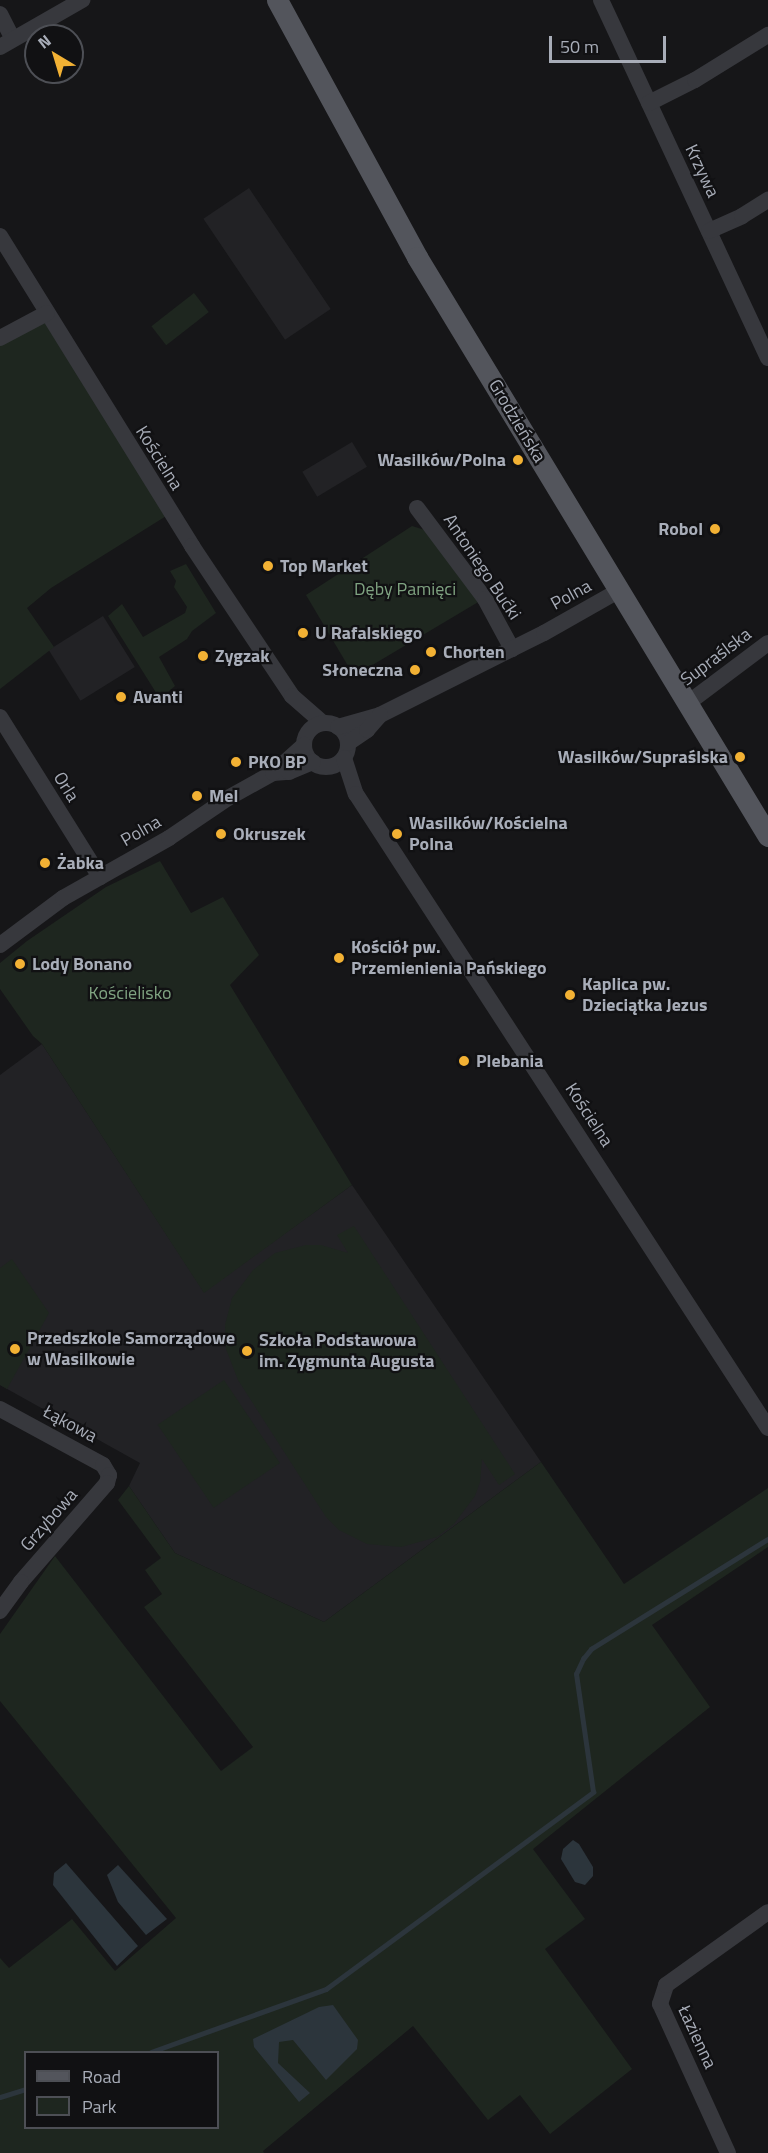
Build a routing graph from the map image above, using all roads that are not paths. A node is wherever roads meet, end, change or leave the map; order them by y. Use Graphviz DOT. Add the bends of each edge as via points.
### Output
graph roads {
  1 [pos="82,0"];
  2 [pos="277,0"];
  3 [pos="602,0"];
  4 [pos="0,14"];
  5 [pos="768,35"];
  6 [pos="7,43"];
  7 [pos="649,103"];
  8 [pos="768,200"];
  9 [pos="709,231"];
  10 [pos="0,236"];
  11 [pos="47,313"];
  12 [pos="0,338"];
  13 [pos="768,358"];
  14 [pos="417,508"];
  15 [pos="620,590"];
  16 [pos="768,643"];
  17 [pos="512,649"];
  18 [pos="292,696"];
  19 [pos="688,704"];
  20 [pos="380,715"];
  21 [pos="0,717"];
  22 [pos="331,725"];
  23 [pos="306,740"];
  24 [pos="346,751"];
  25 [pos="320,765"];
  26 [pos="273,773"];
  27 [pos="357,795"];
  28 [pos="768,836"];
  29 [pos="100,877"];
  30 [pos="0,945"];
  31 [pos="0,1409"];
  32 [pos="768,1428"];
  33 [pos="107,1483"];
  34 [pos="0,1611"];
  35 [pos="768,1912"];
  36 [pos="728,2153"];
  1 -- 6 [label="street"];
  2 -- 15 [label="main road, Grodzieńska" via="417,256"];
  3 -- 7 [label="street, Krzywa"];
  4 -- 6 [label="street"];
  5 -- 7 [label="street"];
  7 -- 9 [label="street, Krzywa"];
  8 -- 9 [label="street"];
  9 -- 13 [label="street, Krzywa"];
  10 -- 11 [label="street, Kościelna"];
  11 -- 12 [label="street"];
  11 -- 18 [label="street, Kościelna" via="171,513"];
  14 -- 17 [label="street, Antoniego Bućki" via="485,599"];
  15 -- 17 [label="street, Polna"];
  15 -- 19 [label="main road, Grodzieńska"];
  16 -- 19 [label="street, Supraślska"];
  17 -- 20 [label="street, Polna"];
  18 -- 22 [label="street, Kościelna"];
  18 -- 23 [label="street, Kościelna"];
  19 -- 28 [label="main road, Grodzieńska"];
  20 -- 22 [label="street, Polna"];
  20 -- 24 [label="street, Polna"];
  21 -- 29 [label="street, Orla"];
  22 -- 23 [label="street, Polna"];
  22 -- 24 [label="street, Kościelna"];
  23 -- 25 [label="street, Kościelna"];
  23 -- 26 [label="street, Polna"];
  24 -- 25 [label="street, Polna"];
  24 -- 27 [label="street, Kościelna"];
  25 -- 26 [label="street, Polna"];
  25 -- 27 [label="street, Kościelna"];
  26 -- 29 [label="street, Polna"];
  27 -- 32 [label="street, Kościelna"];
  29 -- 30 [label="street, Polna" via="32,919"];
  31 -- 33 [label="street, Łąkowa" via="103,1465 108,1471"];
  33 -- 34 [label="street, Grzybowa"];
  35 -- 36 [label="street, Łazienna" via="666,1985 660,2004"];
}
